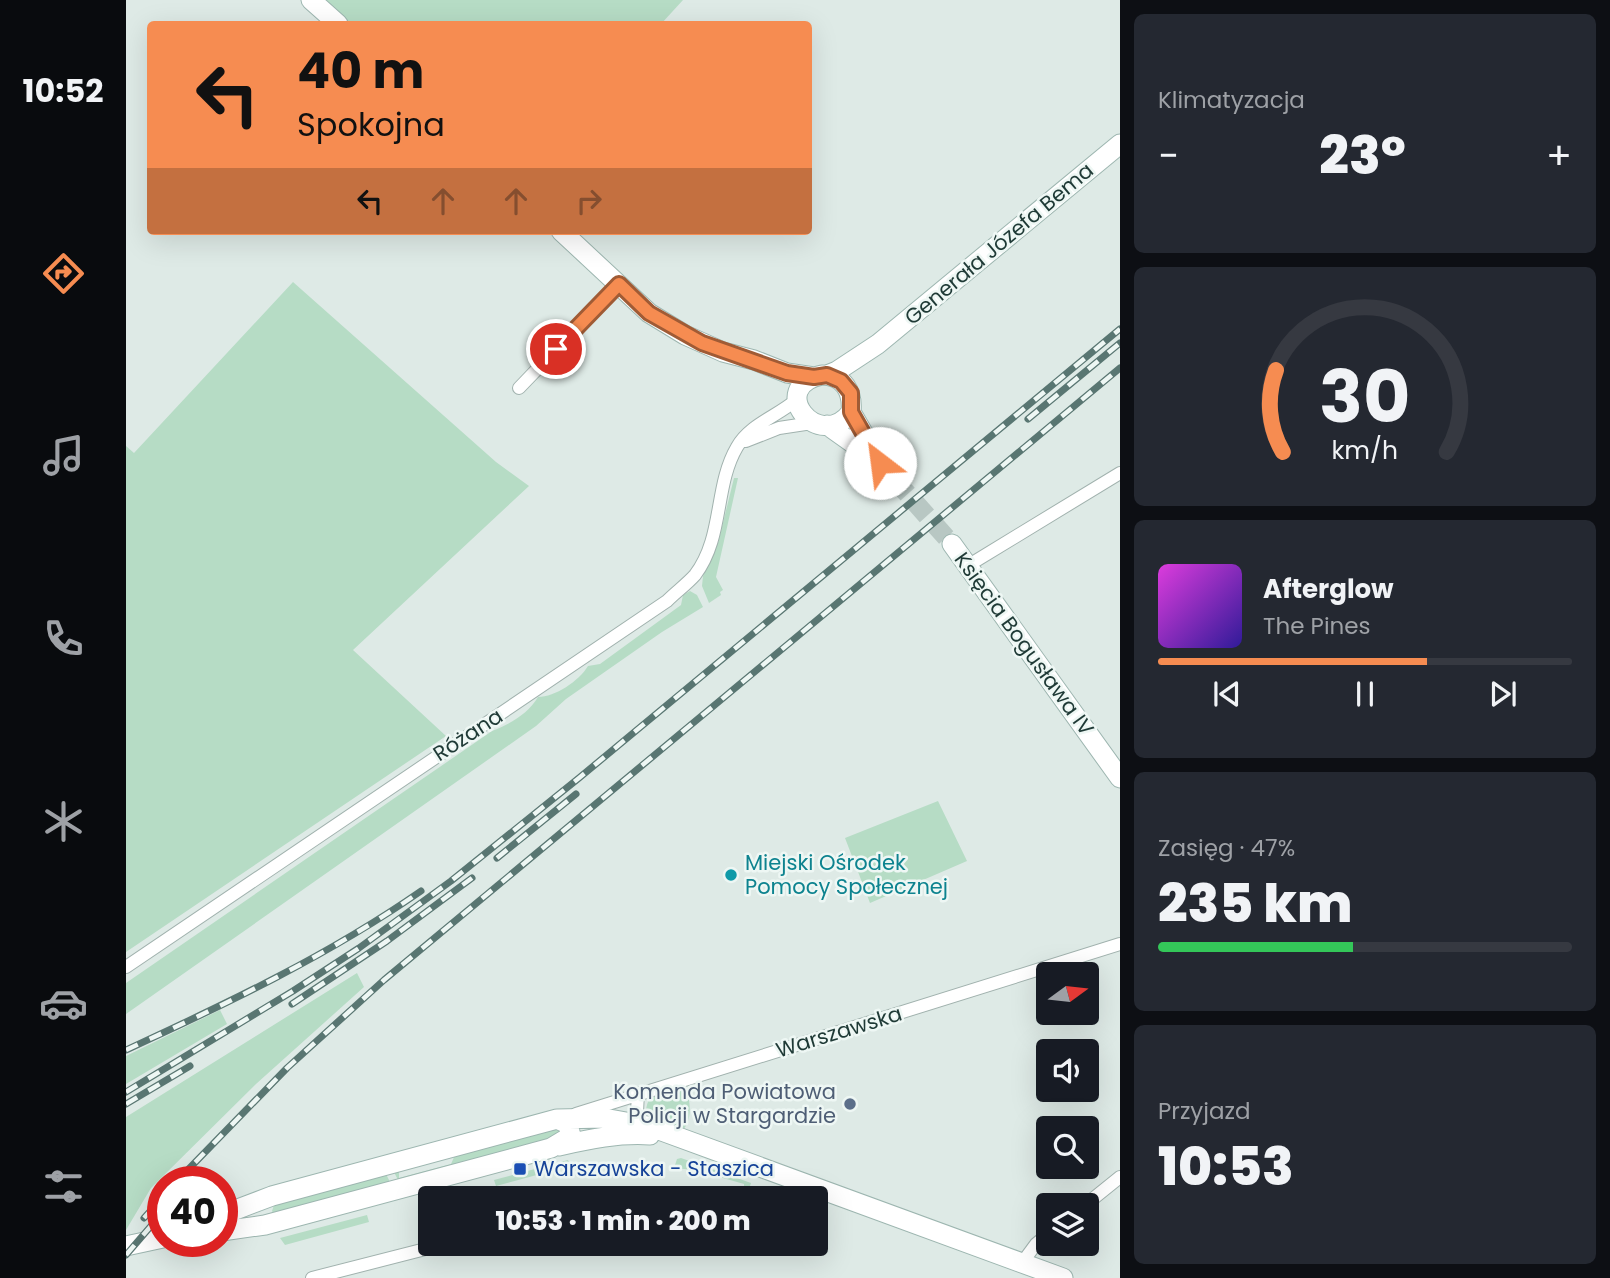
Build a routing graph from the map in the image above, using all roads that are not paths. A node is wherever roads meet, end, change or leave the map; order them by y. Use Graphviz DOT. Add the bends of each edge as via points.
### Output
graph roads {
  1 [pos="312,0"];
  2 [pos="335,21"];
  3 [pos="1120,145"];
  4 [pos="565,235"];
  5 [pos="619,284"];
  6 [pos="878,344"];
  7 [pos="723,352"];
  8 [pos="820,376"];
  9 [pos="519,387"];
  10 [pos="797,398"];
  11 [pos="851,402"];
  12 [pos="820,424"];
  13 [pos="737,447"];
  14 [pos="880,463"];
  15 [pos="1120,473"];
  16 [pos="895,480"];
  17 [pos="952,544"];
  18 [pos="969,565"];
  19 [pos="1120,778"];
  20 [pos="1120,944"];
  21 [pos="126,967"];
  22 [pos="638,1093"];
  23 [pos="562,1118"];
  24 [pos="637,1129"];
  25 [pos="551,1148"];
  26 [pos="1120,1177"];
  27 [pos="1099,1194"];
  28 [pos="272,1196"];
  29 [pos="238,1209"];
  30 [pos="265,1225"];
  31 [pos="238,1229"];
  32 [pos="147,1241"];
  33 [pos="1036,1244"];
  34 [pos="126,1246"];
  35 [pos="418,1251"];
  36 [pos="1021,1263"];
  37 [pos="312,1278"];
  38 [pos="1063,1278"];
  1 -- 2 [label="main road"];
  3 -- 6 [label="main road, Generała Józefa Bema"];
  4 -- 5 [label="main road"];
  5 -- 7 [label="main road" via="649,313"];
  5 -- 9 [label="street"];
  6 -- 8 [label="main road, Generała Józefa Bema" via="837,371"];
  6 -- 11 [label="main road, Generała Józefa Bema" via="852,384"];
  7 -- 8 [label="main road" via="787,373"];
  7 -- 10 [label="main road" via="789,388"];
  8 -- 10 [label="main road" via="805,382"];
  8 -- 11 [label="main road" via="841,381"];
  10 -- 12 [label="main road" via="801,412"];
  10 -- 13 [label="street, Różana"];
  11 -- 12 [label="main road" via="841,421"];
  11 -- 14 [label="main road"];
  12 -- 13 [label="street" via="779,428"];
  12 -- 14 [label="main road"];
  13 -- 21 [label="street, Różana" via="705,557 695,575 667,601"];
  14 -- 16 [label="main road"];
  15 -- 18 [label="street"];
  17 -- 18 [label="main road, Księcia Bogusława IV"];
  18 -- 19 [label="main road, Księcia Bogusława IV"];
  20 -- 22 [label="street, Warszawska"];
  22 -- 23 [label="street, Warszawska"];
  22 -- 24 [label="street"];
  23 -- 24 [label="main road" via="604,1118"];
  23 -- 25 [label="main road" via="571,1136"];
  23 -- 28 [label="main road, Warszawska"];
  24 -- 25 [label="main road"];
  24 -- 36 [label="main road" via="675,1137"];
  25 -- 30 [label="main road"];
  26 -- 27 [label="street"];
  28 -- 29 [label="main road, Warszawska"];
  28 -- 30 [label="main road" via="263,1205"];
  30 -- 31 [label="main road"];
  32 -- 34 [label="main road"];
  33 -- 36 [label="street"];
  35 -- 37 [label="street"];
  36 -- 38 [label="main road"];
}
